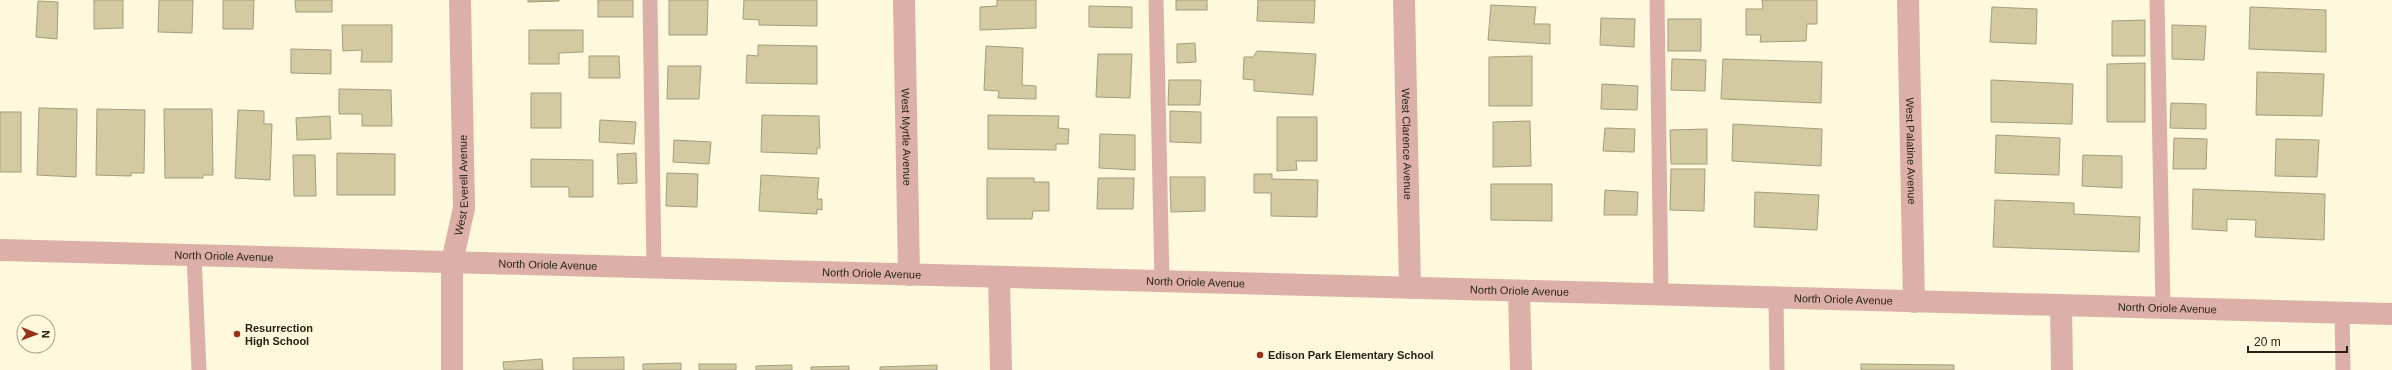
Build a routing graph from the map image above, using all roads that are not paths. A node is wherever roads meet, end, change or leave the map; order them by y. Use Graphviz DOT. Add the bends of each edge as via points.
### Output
graph roads {
  1 [pos="460,0"];
  2 [pos="650,0"];
  3 [pos="904,0"];
  4 [pos="1156,0"];
  5 [pos="1404,0"];
  6 [pos="1657,0"];
  7 [pos="1908,0"];
  8 [pos="2157,0"];
  9 [pos="0,250"];
  10 [pos="194,255"];
  11 [pos="452,262"];
  12 [pos="654,268"];
  13 [pos="909,274"];
  14 [pos="999,277"];
  15 [pos="1162,281"];
  16 [pos="1410,288"];
  17 [pos="1519,291"];
  18 [pos="1661,295"];
  19 [pos="1776,298"];
  20 [pos="1914,302"];
  21 [pos="2061,305"];
  22 [pos="2163,308"];
  23 [pos="2342,313"];
  24 [pos="2392,314"];
  25 [pos="199,370"];
  26 [pos="452,370"];
  27 [pos="1001,370"];
  28 [pos="1521,370"];
  29 [pos="1777,370"];
  30 [pos="2062,370"];
  31 [pos="2343,370"];
  1 -- 11 [label="street, West Everell Avenue" via="464,208"];
  2 -- 12 [label="lane"];
  3 -- 13 [label="street, West Myrtle Avenue"];
  4 -- 15 [label="lane"];
  5 -- 16 [label="street, West Clarence Avenue"];
  6 -- 18 [label="lane"];
  7 -- 20 [label="street, West Palatine Avenue"];
  8 -- 22 [label="lane"];
  9 -- 10 [label="street, North Oriole Avenue"];
  10 -- 11 [label="street, North Oriole Avenue"];
  10 -- 25 [label="lane"];
  11 -- 12 [label="street, North Oriole Avenue"];
  11 -- 26 [label="street, West Everell Avenue"];
  12 -- 13 [label="street, North Oriole Avenue"];
  13 -- 14 [label="street, North Oriole Avenue"];
  14 -- 15 [label="street, North Oriole Avenue"];
  14 -- 27 [label="street"];
  15 -- 16 [label="street, North Oriole Avenue"];
  16 -- 17 [label="street, North Oriole Avenue"];
  17 -- 18 [label="street, North Oriole Avenue"];
  17 -- 28 [label="street"];
  18 -- 19 [label="street, North Oriole Avenue"];
  19 -- 20 [label="street, North Oriole Avenue"];
  19 -- 29 [label="lane"];
  20 -- 21 [label="street, North Oriole Avenue"];
  21 -- 22 [label="street, North Oriole Avenue"];
  21 -- 30 [label="street"];
  22 -- 23 [label="street, North Oriole Avenue"];
  23 -- 24 [label="street, North Oriole Avenue"];
  23 -- 31 [label="lane"];
}
